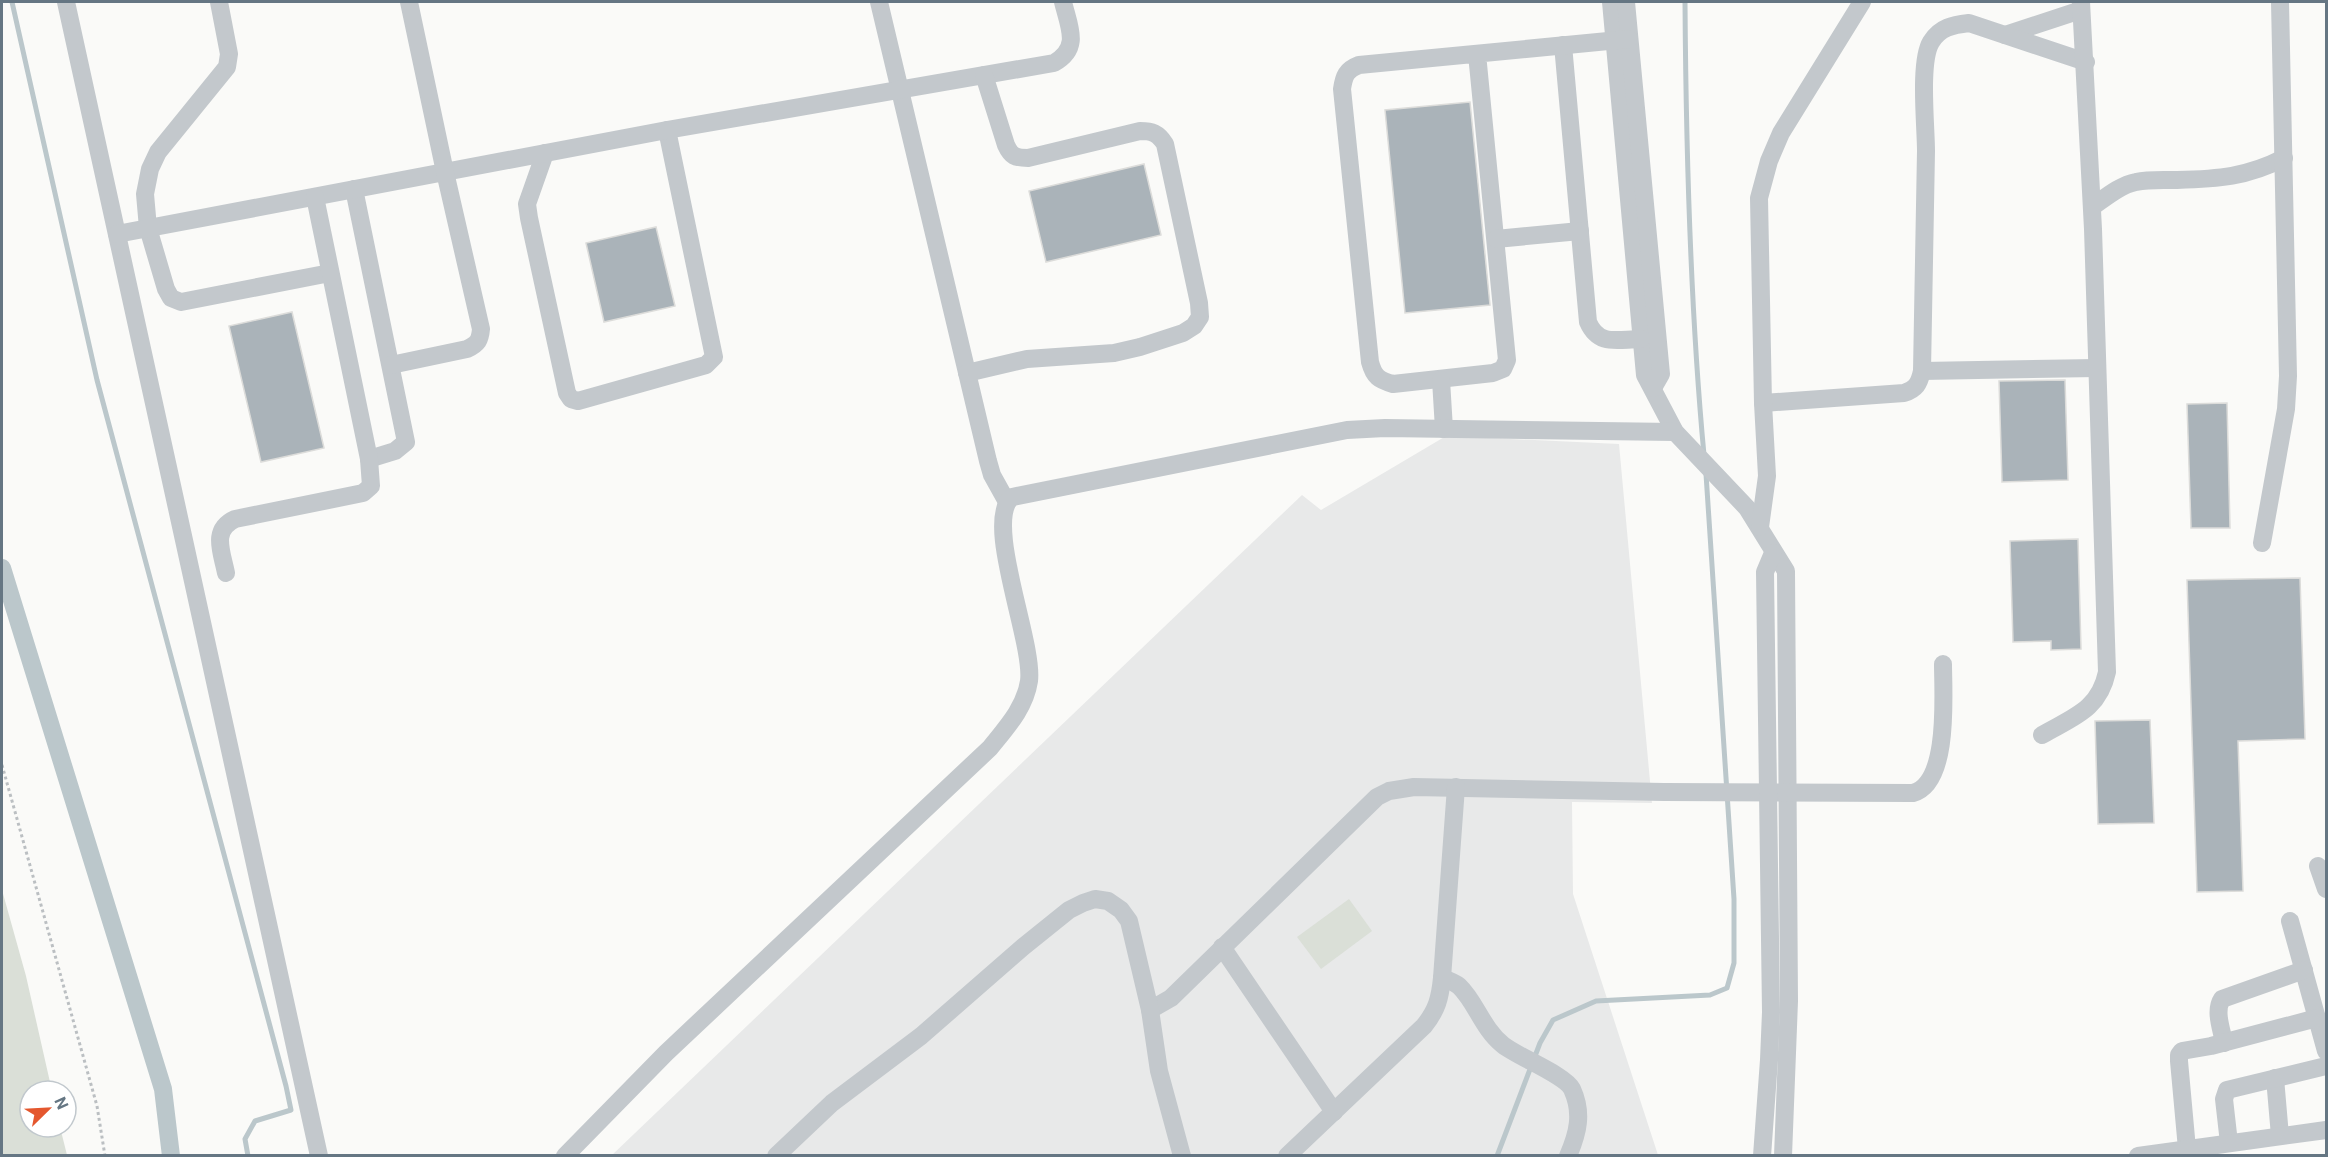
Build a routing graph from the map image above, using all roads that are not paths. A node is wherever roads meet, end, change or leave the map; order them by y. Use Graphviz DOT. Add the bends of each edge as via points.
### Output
graph roads {
  1 [pos="66,2"];
  2 [pos="219,2"];
  3 [pos="409,2"];
  4 [pos="879,2"];
  5 [pos="1063,2"];
  6 [pos="1611,2"];
  7 [pos="1626,2"];
  8 [pos="1862,2"];
  9 [pos="2280,2"];
  10 [pos="2081,6"];
  11 [pos="2005,35"];
  12 [pos="1622,40"];
  13 [pos="1563,45"];
  14 [pos="1477,54"];
  15 [pos="2086,62"];
  16 [pos="984,75"];
  17 [pos="900,89"];
  18 [pos="667,130"];
  19 [pos="545,153"];
  20 [pos="2284,158"];
  21 [pos="445,172"];
  22 [pos="354,189"];
  23 [pos="315,197"];
  24 [pos="2092,207"];
  25 [pos="148,228"];
  26 [pos="1580,231"];
  27 [pos="117,234"];
  28 [pos="1496,239"];
  29 [pos="330,273"];
  30 [pos="1641,339"];
  31 [pos="391,365"];
  32 [pos="2097,368"];
  33 [pos="1922,371"];
  34 [pos="967,373"];
  35 [pos="1441,380"];
  36 [pos="1653,388"];
  37 [pos="1763,403"];
  38 [pos="1444,429"];
  39 [pos="1680,439"];
  40 [pos="369,459"];
  41 [pos="1007,502"];
  42 [pos="1760,527"];
  43 [pos="2262,543"];
  44 [pos="1773,553"];
  45 [pos="226,573"];
  46 [pos="1942,664"];
  47 [pos="2042,735"];
  48 [pos="1456,787"];
  49 [pos="1768,792"];
  50 [pos="1787,792"];
  51 [pos="2318,866"];
  52 [pos="2326,889"];
  53 [pos="2290,921"];
  54 [pos="1222,947"];
  55 [pos="2304,970"];
  56 [pos="1442,978"];
  57 [pos="2319,995"];
  58 [pos="1150,1010"];
  59 [pos="2317,1018"];
  60 [pos="2224,1043"];
  61 [pos="2326,1051"];
  62 [pos="2326,1066"];
  63 [pos="2275,1078"];
  64 [pos="1334,1112"];
  65 [pos="2326,1130"];
  66 [pos="2280,1136"];
  67 [pos="2229,1143"];
  68 [pos="2187,1149"];
  69 [pos="319,1155"];
  70 [pos="565,1155"];
  71 [pos="776,1155"];
  72 [pos="1182,1155"];
  73 [pos="1287,1155"];
  74 [pos="1568,1155"];
  75 [pos="1762,1155"];
  76 [pos="1783,1155"];
  77 [pos="2138,1155"];
  1 -- 27 [label="street"];
  2 -- 25 [label="street" via="228,45 227,67 158,152 145,194"];
  3 -- 21 [label="street"];
  4 -- 17 [label="street"];
  5 -- 16 [label="street" via="1071,47 1066,56 1054,63"];
  6 -- 12 [label="street"];
  7 -- 12 [label="street"];
  8 -- 37 [label="street" via="1781,133 1763,180 1759,198"];
  9 -- 20 [label="street"];
  10 -- 11 [label="street"];
  10 -- 15 [label="street"];
  11 -- 15 [label="street"];
  11 -- 33 [label="street" via="1969,23 1951,25 1929,44 1925,64"];
  12 -- 13 [label="street"];
  12 -- 30 [label="street"];
  12 -- 36 [label="street" via="1661,374"];
  13 -- 14 [label="street"];
  13 -- 26 [label="street"];
  14 -- 28 [label="street"];
  14 -- 35 [label="street" via="1359,65 1349,69 1342,89 1373,374 1394,384"];
  15 -- 24 [label="street"];
  16 -- 17 [label="street"];
  16 -- 34 [label="street" via="1006,145 1016,158 1140,131 1159,135 1167,155 1200,317 1183,333 1140,347 1114,353 1027,359"];
  17 -- 18 [label="street"];
  17 -- 34 [label="street"];
  18 -- 19 [label="street"];
  18 -- 19 [label="street" via="714,357 706,365 578,400 567,393 527,204"];
  19 -- 21 [label="street"];
  20 -- 24 [label="street" via="2243,175 2214,180 2136,182"];
  20 -- 43 [label="street" via="2286,409"];
  21 -- 22 [label="street"];
  21 -- 31 [label="street" via="481,328 480,338 467,349"];
  22 -- 23 [label="street"];
  22 -- 31 [label="street"];
  23 -- 25 [label="street"];
  23 -- 29 [label="street"];
  24 -- 32 [label="street"];
  25 -- 27 [label="street"];
  25 -- 29 [label="street" via="166,289 171,298 181,302"];
  26 -- 28 [label="street"];
  26 -- 30 [label="street" via="1588,322 1593,333 1602,339"];
  27 -- 69 [label="street"];
  28 -- 35 [label="street" via="1507,360 1503,369 1493,373"];
  29 -- 40 [label="street"];
  30 -- 36 [label="street" via="1645,375"];
  31 -- 40 [label="street" via="406,442 395,451"];
  32 -- 33 [label="street"];
  32 -- 47 [label="street" via="2107,672 2095,702"];
  33 -- 37 [label="street" via="1919,383 1904,393"];
  34 -- 41 [label="street" via="992,475"];
  35 -- 38 [label="street"];
  36 -- 39 [label="street"];
  37 -- 42 [label="street" via="1767,476"];
  38 -- 39 [label="street"];
  38 -- 41 [label="street" via="1347,430 1021,495"];
  39 -- 42 [label="street" via="1747,508"];
  40 -- 45 [label="street" via="371,486 363,493 226,523 220,530"];
  41 -- 70 [label="street" via="1002,522 1005,551 1029,679 1020,709 1008,727 666,1053"];
  42 -- 44 [label="street"];
  44 -- 49 [label="street" via="1765,572"];
  44 -- 50 [label="street" via="1786,571"];
  46 -- 50 [label="street" via="1940,752 1926,786 1920,791"];
  48 -- 49 [label="street"];
  48 -- 54 [label="street" via="1401,788 1377,797"];
  48 -- 56 [label="street"];
  49 -- 50 [label="street"];
  49 -- 75 [label="street" via="1771,1012"];
  50 -- 76 [label="street" via="1789,1001"];
  51 -- 52 [label="street"];
  53 -- 55 [label="street"];
  54 -- 58 [label="street" via="1171,998"];
  54 -- 64 [label="street"];
  55 -- 57 [label="street"];
  55 -- 60 [label="street" via="2222,999 2218,1012"];
  56 -- 64 [label="street" via="1436,1012"];
  56 -- 74 [label="street" via="1460,987 1492,1035 1569,1084 1576,1102 1578,1129"];
  57 -- 59 [label="street"];
  58 -- 71 [label="street" via="1129,921 1108,901 1083,903 1023,947 921,1036 831,1103"];
  58 -- 72 [label="street" via="1159,1071"];
  59 -- 60 [label="street"];
  59 -- 61 [label="street"];
  60 -- 68 [label="street" via="2188,1049 2179,1055"];
  62 -- 63 [label="street"];
  63 -- 66 [label="street"];
  63 -- 67 [label="street" via="2227,1090 2224,1099"];
  64 -- 73 [label="street"];
  65 -- 66 [label="street"];
  66 -- 67 [label="street"];
  67 -- 68 [label="street"];
  68 -- 77 [label="street"];
}
